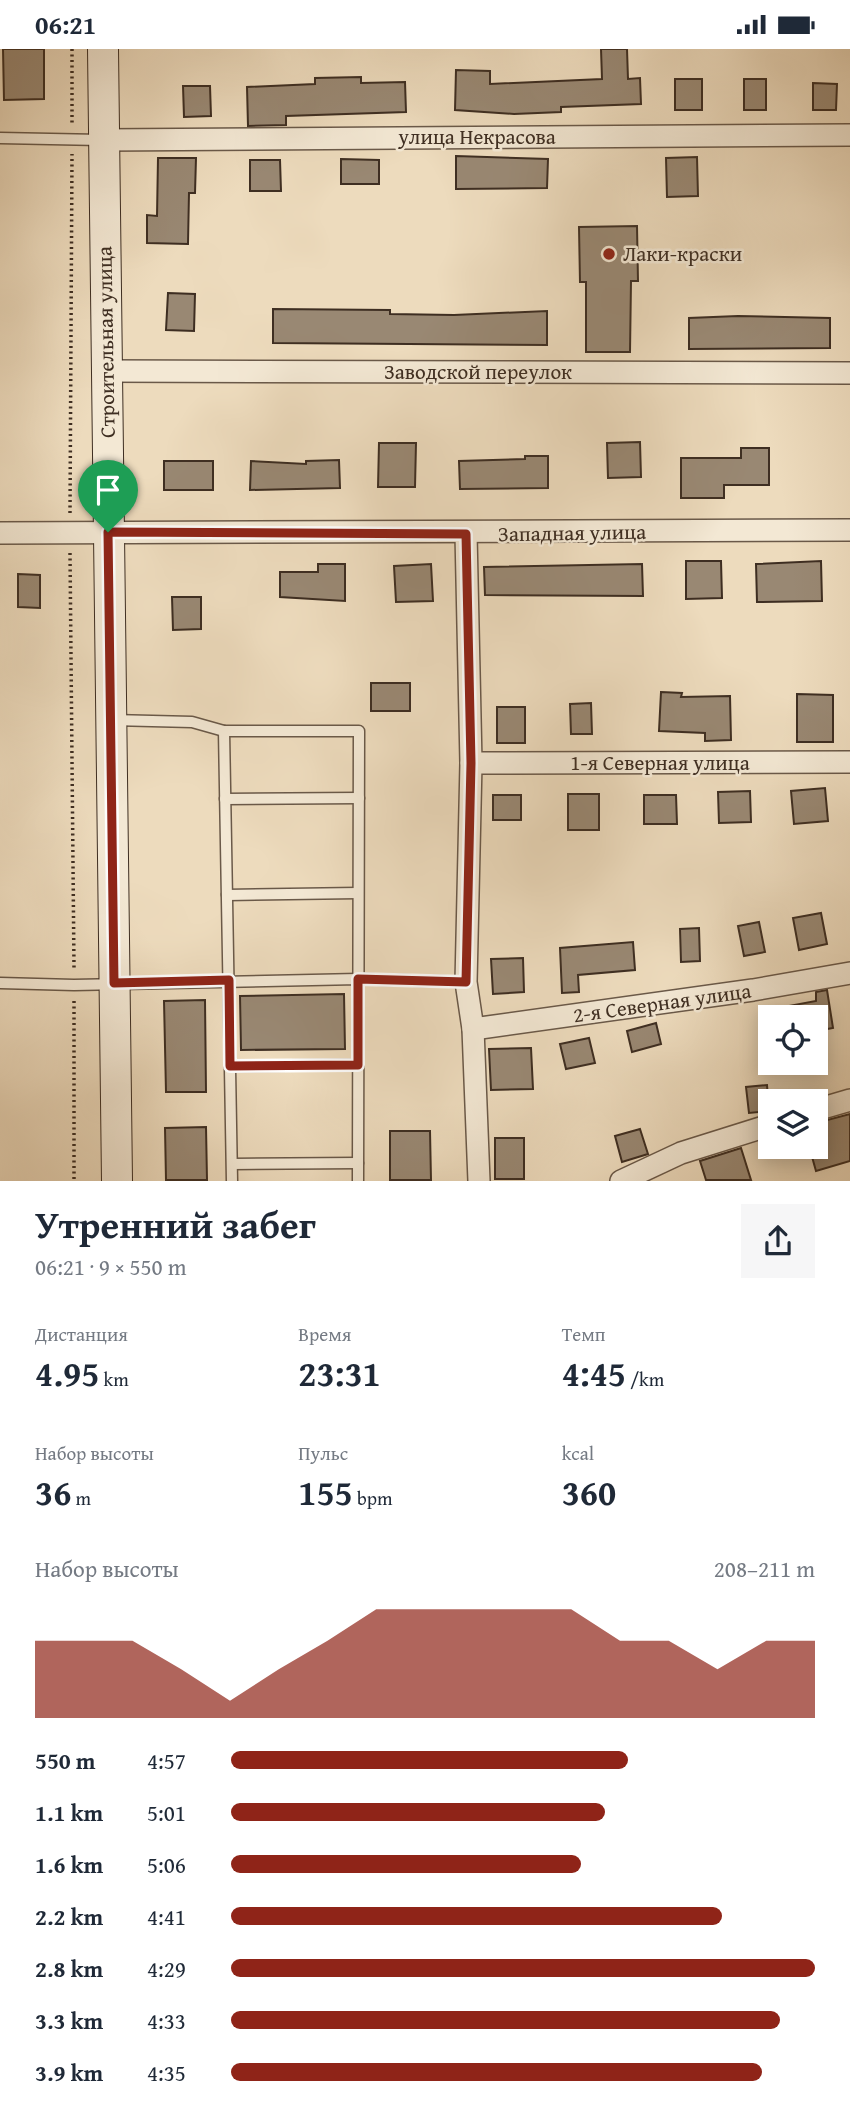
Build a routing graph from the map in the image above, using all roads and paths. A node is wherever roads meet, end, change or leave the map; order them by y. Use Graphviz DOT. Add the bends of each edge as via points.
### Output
graph roads {
  1 [pos="72,49"];
  2 [pos="103,49"];
  3 [pos="850,135"];
  4 [pos="0,138"];
  5 [pos="72,139"];
  6 [pos="104,140"];
  7 [pos="107,371"];
  8 [pos="850,373"];
  9 [pos="850,530"];
  10 [pos="70,532"];
  11 [pos="108,532"];
  12 [pos="0,533"];
  13 [pos="466,534"];
  14 [pos="110,720"];
  15 [pos="224,731"];
  16 [pos="850,762"];
  17 [pos="471,763"];
  18 [pos="359,798"];
  19 [pos="225,799"];
  20 [pos="358,893"];
  21 [pos="227,895"];
  22 [pos="850,973"];
  23 [pos="358,979"];
  24 [pos="229,980"];
  25 [pos="466,982"];
  26 [pos="0,983"];
  27 [pos="114,983"];
  28 [pos="74,985"];
  29 [pos="473,1029"];
  30 [pos="358,1065"];
  31 [pos="230,1066"];
  32 [pos="850,1100"];
  33 [pos="828,1107"];
  34 [pos="758,1129"];
  35 [pos="358,1163"];
  36 [pos="233,1164"];
  37 [pos="74,1181"];
  38 [pos="117,1181"];
  39 [pos="232,1181"];
  40 [pos="358,1181"];
  41 [pos="479,1181"];
  42 [pos="621,1181"];
  1 -- 5 [label="path"];
  2 -- 6 [label="street, Строительная улица"];
  3 -- 6 [label="street, улица Некрасова"];
  4 -- 5 [label="lane"];
  5 -- 6 [label="lane"];
  5 -- 10 [label="path"];
  6 -- 7 [label="street, Строительная улица"];
  7 -- 8 [label="street, Заводской переулок"];
  7 -- 11 [label="street, Строительная улица"];
  9 -- 13 [label="street, Западная улица"];
  10 -- 11 [label="street, Западная улица"];
  10 -- 12 [label="street, Западная улица"];
  10 -- 28 [label="path"];
  11 -- 13 [label="street, Западная улица"];
  11 -- 14 [label="street, Строительная улица"];
  13 -- 17 [label="street"];
  14 -- 15 [label="lane" via="192,722"];
  14 -- 27 [label="street, Строительная улица"];
  15 -- 18 [label="lane" via="359,731"];
  15 -- 19 [label="lane"];
  16 -- 17 [label="street, 1-я Северная улица"];
  17 -- 25 [label="street"];
  18 -- 19 [label="lane"];
  18 -- 20 [label="lane"];
  19 -- 21 [label="lane"];
  20 -- 21 [label="lane"];
  20 -- 23 [label="lane"];
  21 -- 24 [label="lane"];
  22 -- 29 [label="street, 2-я Северная улица"];
  23 -- 24 [label="lane"];
  23 -- 25 [label="lane"];
  23 -- 30 [label="lane"];
  24 -- 27 [label="lane"];
  24 -- 31 [label="lane"];
  25 -- 29 [label="street"];
  26 -- 28 [label="lane"];
  27 -- 28 [label="lane"];
  27 -- 38 [label="street, Строительная улица"];
  28 -- 37 [label="path"];
  29 -- 41 [label="street"];
  30 -- 31 [label="lane"];
  30 -- 35 [label="lane"];
  31 -- 36 [label="lane"];
  32 -- 33 [label="street"];
  34 -- 42 [label="street" via="681,1153"];
  35 -- 36 [label="lane"];
  35 -- 40 [label="lane"];
  36 -- 39 [label="lane"];
}
